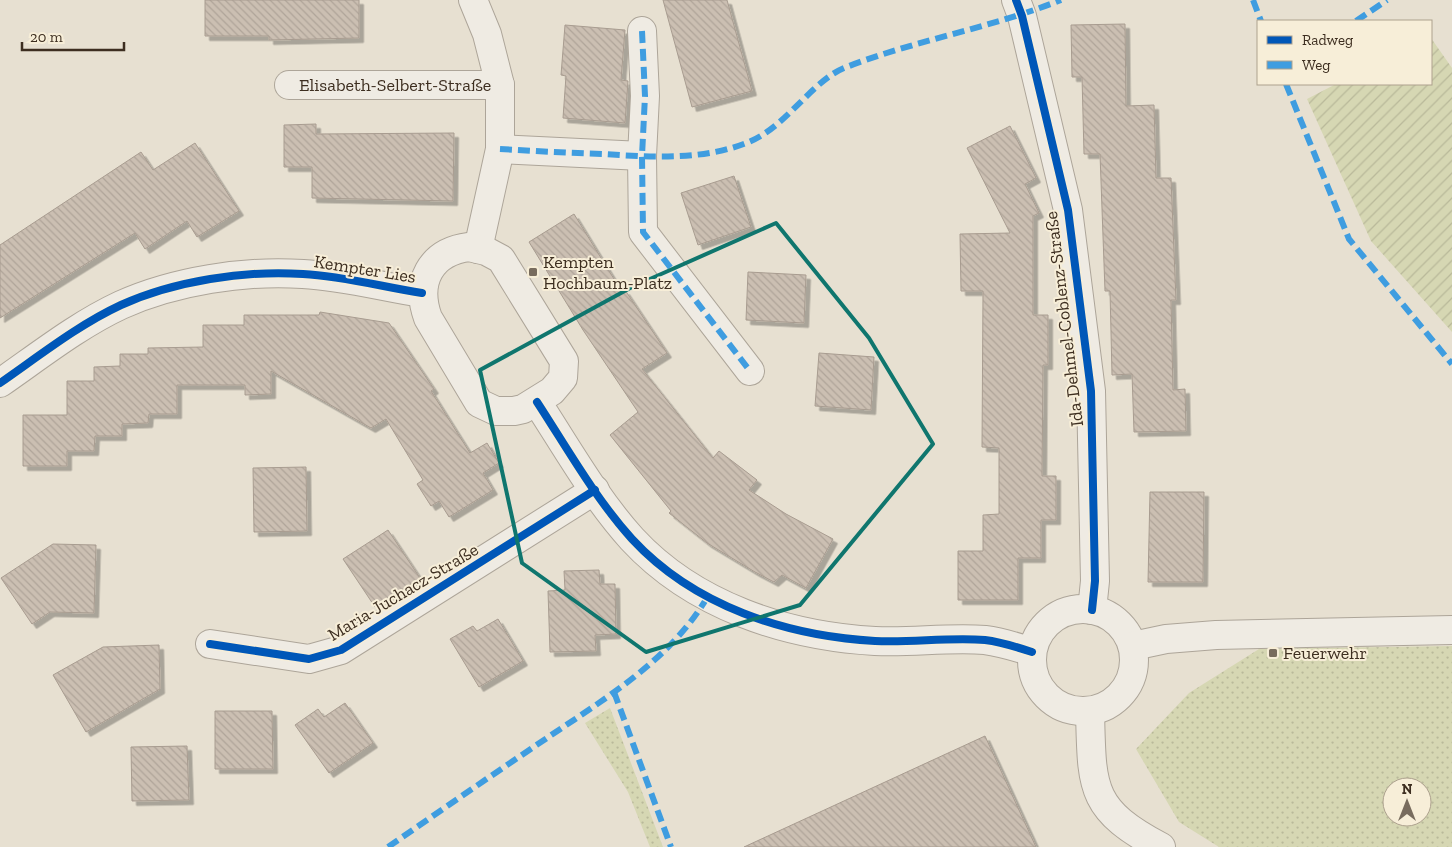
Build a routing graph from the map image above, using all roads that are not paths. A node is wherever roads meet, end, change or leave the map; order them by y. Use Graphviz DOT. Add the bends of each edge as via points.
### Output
graph roads {
  1 [pos="473,0"];
  2 [pos="1016,0"];
  3 [pos="642,30"];
  4 [pos="290,85"];
  5 [pos="500,85"];
  6 [pos="500,149"];
  7 [pos="642,156"];
  8 [pos="478,249"];
  9 [pos="422,293"];
  10 [pos="750,371"];
  11 [pos="0,383"];
  12 [pos="537,402"];
  13 [pos="595,490"];
  14 [pos="1092,610"];
  15 [pos="1452,630"];
  16 [pos="210,644"];
  17 [pos="1133,646"];
  18 [pos="1032,652"];
  19 [pos="1090,711"];
  20 [pos="1162,847"];
  1 -- 5 [label="street" via="487,34"];
  2 -- 14 [label="street, Ida-Dehmel-Coblenz-Straße" via="1068,210 1091,391 1095,581"];
  3 -- 7 [label="street" via="645,96"];
  4 -- 5 [label="street, Elisabeth-Selbert-Straße"];
  5 -- 6 [label="street"];
  6 -- 7 [label="street"];
  6 -- 8 [label="street"];
  7 -- 10 [label="street" via="643,232"];
  8 -- 9 [label="street" via="460,249 444,256 431,268"];
  8 -- 12 [label="street" via="500,259 564,361 565,370 559,385"];
  9 -- 11 [label="street, Kempter Lies" via="304,274 248,274 210,280 122,305"];
  9 -- 12 [label="street" via="428,318 479,403 505,412"];
  12 -- 13 [label="street"];
  13 -- 16 [label="street, Maria-Juchacz-Straße" via="341,650 309,659"];
  13 -- 18 [label="street" via="632,538 653,559 708,596 755,619 833,638 877,642 985,640"];
  14 -- 17 [label="street" via="1118,622"];
  14 -- 18 [label="street" via="1078,609 1053,619 1044,628"];
  15 -- 17 [label="street" via="1216,635 1166,639"];
  17 -- 19 [label="street" via="1133,675 1126,689 1104,708"];
  18 -- 19 [label="street" via="1032,668 1046,696 1059,706 1074,711"];
  19 -- 20 [label="street" via="1092,770 1101,799 1128,828"];
}
